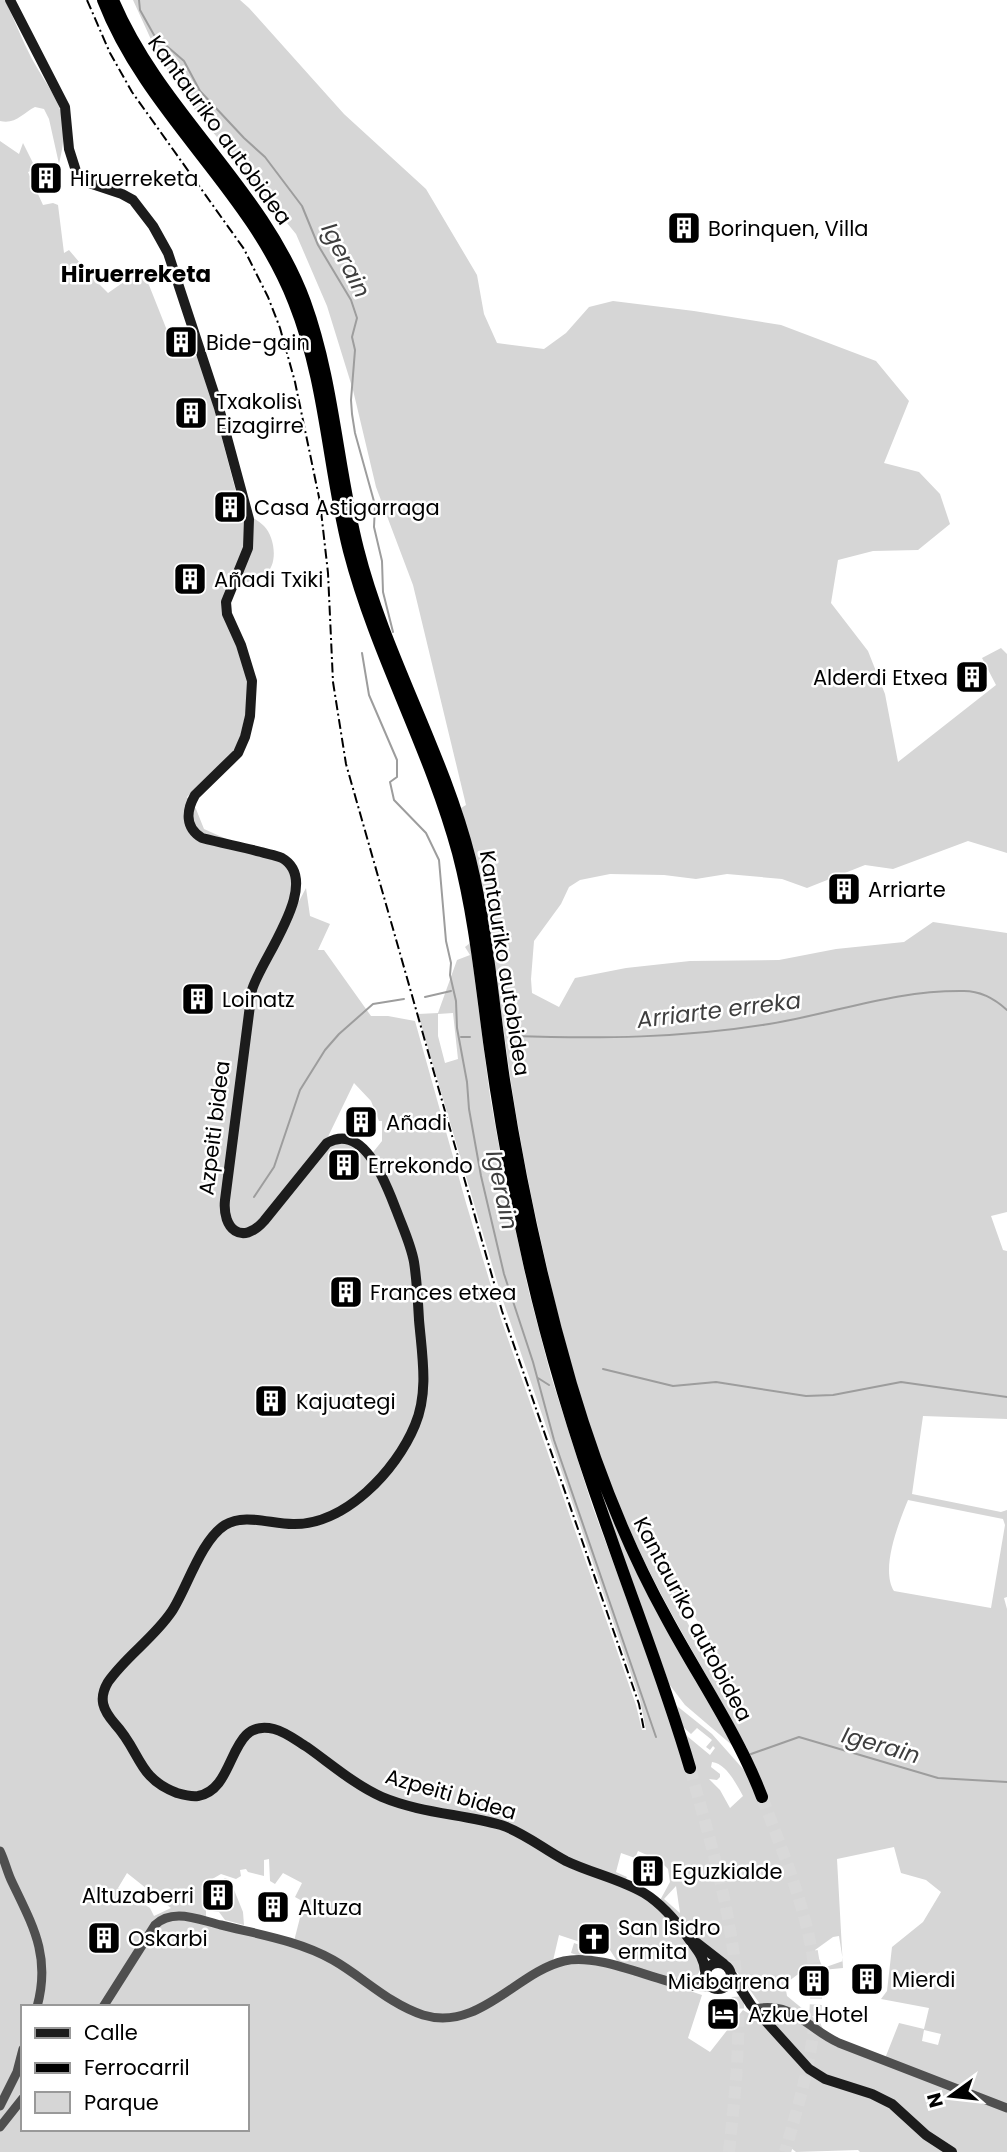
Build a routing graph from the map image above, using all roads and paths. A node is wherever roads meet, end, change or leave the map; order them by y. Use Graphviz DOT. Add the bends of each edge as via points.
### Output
graph roads {
  1 [pos="9,0"];
  2 [pos="103,0"];
  3 [pos="113,0"];
  4 [pos="690,1768"];
  5 [pos="762,1797"];
  6 [pos="0,1851"];
  7 [pos="683,1931"];
  8 [pos="724,1964"];
  9 [pos="705,1972"];
  10 [pos="731,1975"];
  11 [pos="680,1985"];
  12 [pos="716,1989"];
  13 [pos="37,2005"];
  14 [pos="104,2005"];
  15 [pos="752,2007"];
  16 [pos="784,2009"];
  17 [pos="764,2020"];
  18 [pos="21,2057"];
  19 [pos="21,2101"];
  20 [pos="0,2106"];
  21 [pos="1007,2108"];
  22 [pos="0,2127"];
  23 [pos="951,2152"];
  1 -- 7 [label="main road, Azpeiti bidea" via="65,107 76,171 89,183 133,200 168,253 219,408 249,519 248,548 226,602 252,681 250,716 238,753 195,795 188,818 194,833 202,838 281,857 293,871 296,888 290,911 252,990 225,1219 237,1232 253,1231 326,1144 342,1139 359,1145 382,1176 413,1257 423,1374 415,1426 376,1482 316,1521 242,1520 222,1527 168,1616 108,1682 102,1694 103,1708 128,1739 148,1776 171,1791 191,1796 209,1791 224,1776 245,1735 258,1728 273,1729 382,1797 505,1827 566,1861 640,1891"];
  2 -- 4 [label="highway, Kantauriko autobidea" via="123,45 156,98 264,240 304,328 356,578 429,765 464,878 505,1148 545,1329 586,1466"];
  3 -- 5 [label="highway, Kantauriko autobidea" via="162,89 262,219 303,298 321,354 349,509 369,587 440,763 467,848 484,928 522,1185 576,1403 629,1545 736,1740"];
  6 -- 13 [label="street" via="40,1947 43,1972"];
  7 -- 8 [label="main road, Azpeiti bidea"];
  7 -- 9 [label="main road, Azpeiti bidea" via="702,1956"];
  8 -- 9 [label="main road" via="714,1963"];
  8 -- 10 [label="main road"];
  9 -- 11 [label="street" via="693,1983"];
  9 -- 12 [label="main road" via="706,1982"];
  10 -- 12 [label="main road" via="729,1983"];
  10 -- 15 [label="main road"];
  11 -- 12 [label="street"];
  11 -- 14 [label="street" via="591,1961 568,1960 474,2011 432,2017 397,2003 314,1951 178,1916 155,1925"];
  12 -- 15 [label="main road" via="734,1992"];
  15 -- 16 [label="street"];
  15 -- 17 [label="main road"];
  16 -- 17 [label="street" via="770,2012"];
  16 -- 21 [label="street" via="836,2042"];
  17 -- 23 [label="main road" via="813,2073 892,2104"];
  18 -- 20 [label="street"];
  19 -- 22 [label="street"];
}
